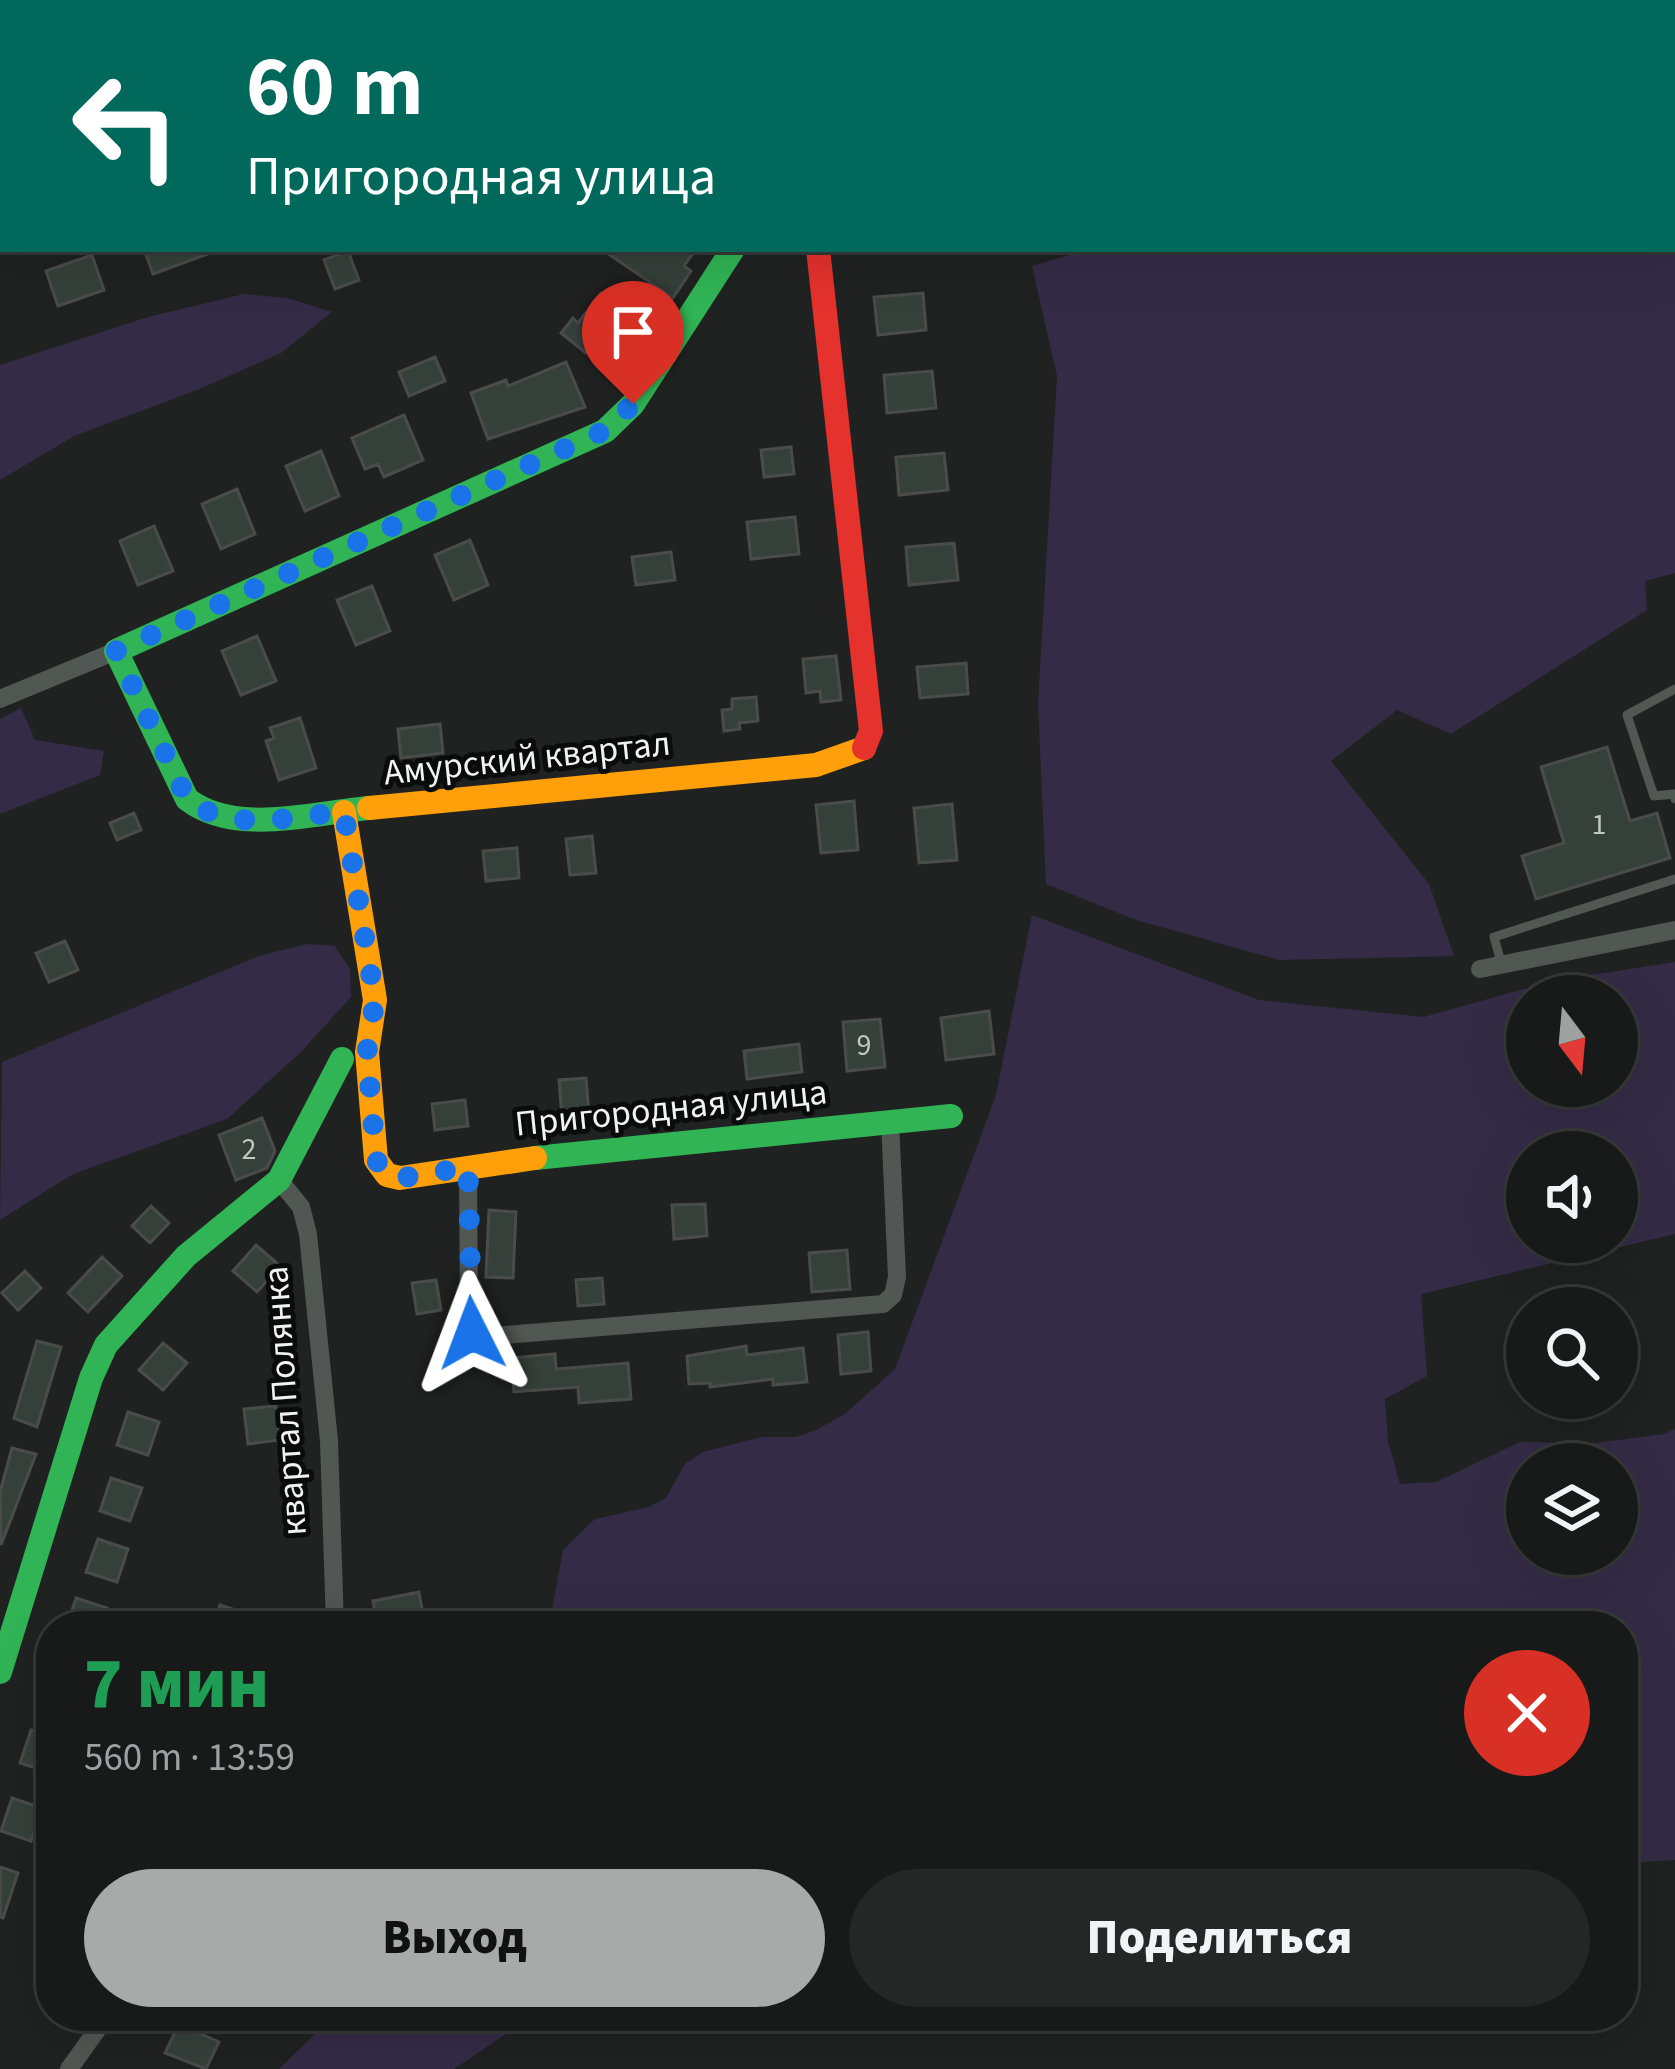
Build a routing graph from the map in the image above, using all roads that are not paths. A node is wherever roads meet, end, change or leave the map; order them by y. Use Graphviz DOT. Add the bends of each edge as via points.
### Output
graph roads {
  1 [pos="731,252"];
  2 [pos="818,252"];
  3 [pos="116,651"];
  4 [pos="1675,689"];
  5 [pos="0,699"];
  6 [pos="1675,799"];
  7 [pos="344,812"];
  8 [pos="1675,879"];
  9 [pos="1675,930"];
  10 [pos="1502,964"];
  11 [pos="1480,969"];
  12 [pos="342,1059"];
  13 [pos="951,1116"];
  14 [pos="890,1121"];
  15 [pos="468,1167"];
  16 [pos="279,1180"];
  17 [pos="334,1611"];
  18 [pos="0,1672"];
  19 [pos="96,2031"];
  20 [pos="69,2069"];
  1 -- 3 [label="street" via="633,404 604,431"];
  2 -- 7 [label="street, Амурский квартал" via="871,731 863,749 816,765"];
  3 -- 5 [label="street"];
  3 -- 7 [label="street, Амурский квартал" via="187,799 206,814 243,820"];
  4 -- 6 [label="lane" via="1627,716 1654,796"];
  7 -- 15 [label="street, Пригородная улица" via="375,1000 367,1052 376,1160 400,1178"];
  8 -- 10 [label="lane" via="1494,937"];
  9 -- 10 [label="street"];
  10 -- 11 [label="street"];
  12 -- 16 [label="street, квартал Полянка"];
  13 -- 14 [label="street, Пригородная улица"];
  14 -- 15 [label="street, Пригородная улица"];
  14 -- 15 [label="street" via="897,1277 883,1304 481,1337 469,1316"];
  16 -- 17 [label="street, квартал Полянка" via="301,1207 308,1234 329,1441"];
  16 -- 18 [label="street, квартал Полянка" via="186,1256 106,1346"];
  19 -- 20 [label="street"];
}
